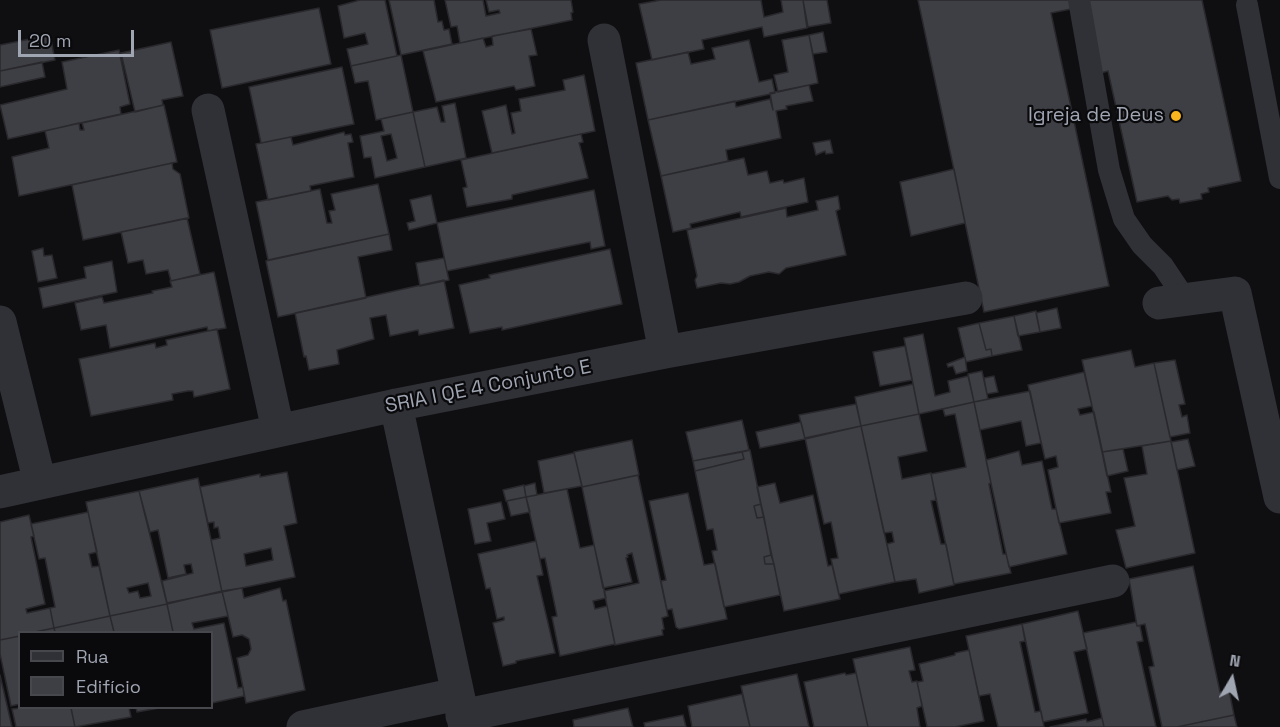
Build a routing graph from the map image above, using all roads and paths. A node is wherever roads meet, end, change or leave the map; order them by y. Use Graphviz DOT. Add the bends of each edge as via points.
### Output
graph roads {
  1 [pos="1078,0"];
  2 [pos="1247,5"];
  3 [pos="604,39"];
  4 [pos="208,110"];
  5 [pos="1280,178"];
  6 [pos="966,298"];
  7 [pos="1172,301"];
  8 [pos="0,322"];
  9 [pos="664,352"];
  10 [pos="396,405"];
  11 [pos="278,430"];
  12 [pos="40,483"];
  13 [pos="0,492"];
  14 [pos="1280,497"];
  15 [pos="1113,581"];
  16 [pos="461,712"];
  17 [pos="303,727"];
  1 -- 7 [label="lane" via="1109,170 1124,219 1163,266"];
  2 -- 5 [label="lane"];
  3 -- 9 [label="street"];
  4 -- 11 [label="street"];
  6 -- 9 [label="street, SRIA I QE 4 Conjunto E"];
  7 -- 14 [label="street" via="1235,293"];
  8 -- 12 [label="street"];
  9 -- 10 [label="street, SRIA I QE 4 Conjunto E"];
  10 -- 11 [label="street, SRIA I QE 4 Conjunto E"];
  10 -- 16 [label="street"];
  11 -- 12 [label="street, SRIA I QE 4 Conjunto E"];
  12 -- 13 [label="street, SRIA I QE 4 Conjunto E"];
  15 -- 16 [label="street"];
  16 -- 17 [label="street"];
}
